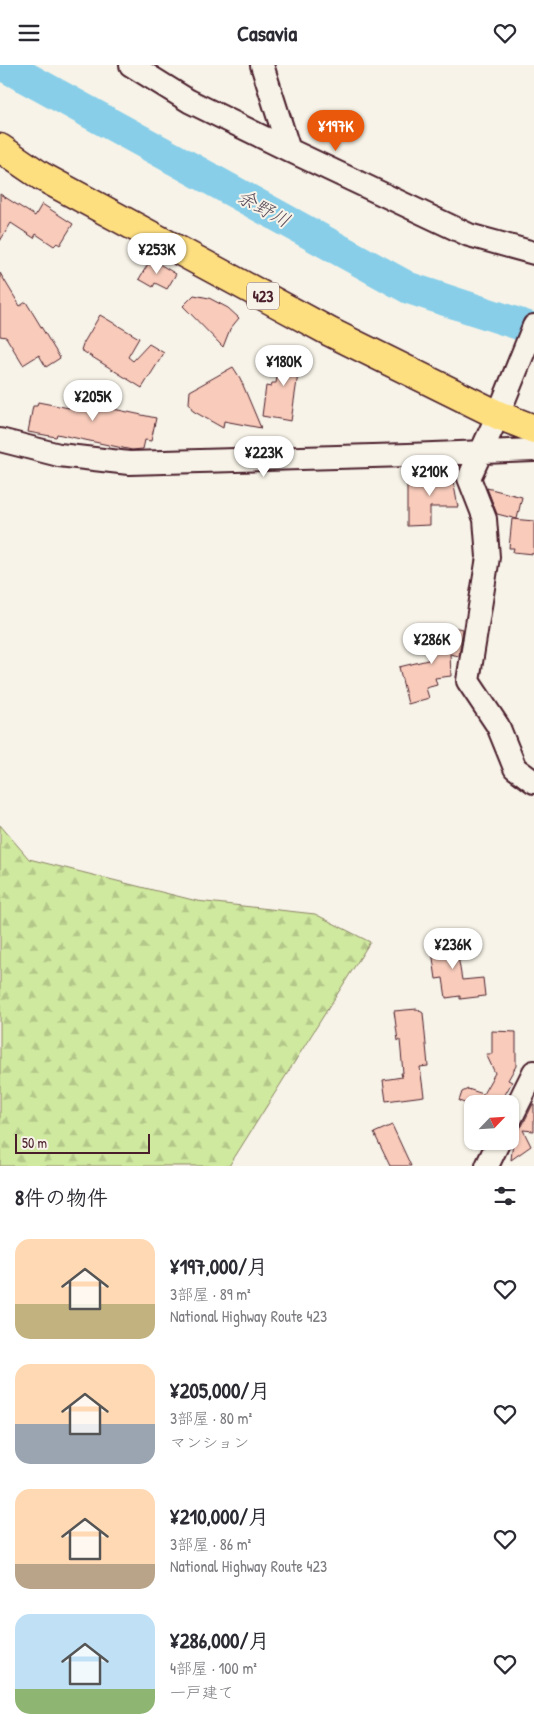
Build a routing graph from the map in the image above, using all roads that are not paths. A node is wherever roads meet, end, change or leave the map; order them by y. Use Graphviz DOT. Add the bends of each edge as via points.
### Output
graph roads {
  1 [pos="132,65"];
  2 [pos="262,65"];
  3 [pos="0,148"];
  4 [pos="289,150"];
  5 [pos="534,253"];
  6 [pos="534,326"];
  7 [pos="498,415"];
  8 [pos="534,429"];
  9 [pos="0,440"];
  10 [pos="534,449"];
  11 [pos="481,453"];
  12 [pos="534,782"];
  13 [pos="534,1072"];
  14 [pos="519,1102"];
  15 [pos="495,1150"];
  16 [pos="487,1166"];
  1 -- 4 [label="street" via="189,101"];
  2 -- 4 [label="street"];
  3 -- 7 [label="highway, 423" via="41,175 330,332"];
  4 -- 5 [label="street" via="469,235"];
  6 -- 7 [label="street"];
  7 -- 8 [label="highway, 423"];
  7 -- 11 [label="street"];
  9 -- 11 [label="street" via="59,455 129,463"];
  10 -- 11 [label="street"];
  11 -- 12 [label="street" via="469,478 485,519 488,557 468,681 498,726 515,768"];
  13 -- 14 [label="street"];
  15 -- 16 [label="street"];
}
